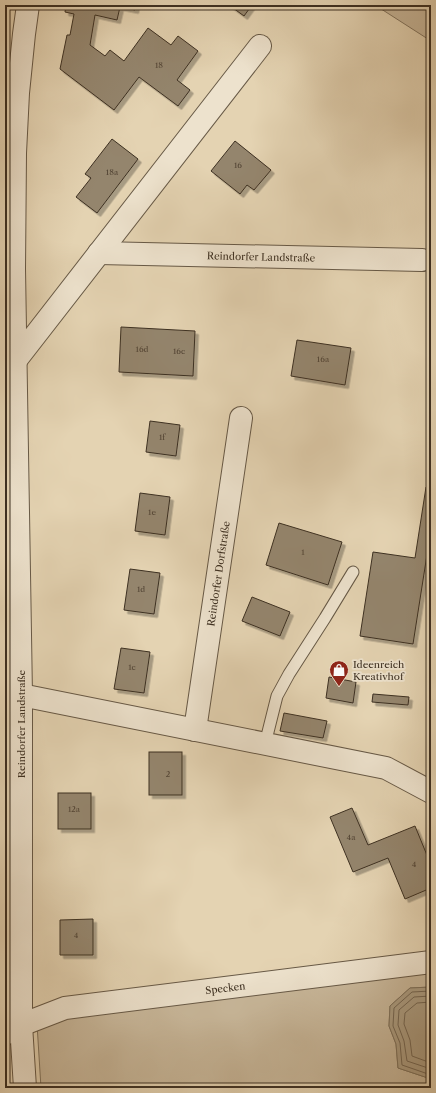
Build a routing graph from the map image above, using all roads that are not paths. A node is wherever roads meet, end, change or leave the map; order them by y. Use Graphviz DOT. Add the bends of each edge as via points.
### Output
graph roads {
  1 [pos="28,5"];
  2 [pos="260,46"];
  3 [pos="99,253"];
  4 [pos="422,260"];
  5 [pos="16,360"];
  6 [pos="241,418"];
  7 [pos="353,572"];
  8 [pos="21,694"];
  9 [pos="195,730"];
  10 [pos="265,744"];
  11 [pos="431,792"];
  12 [pos="431,962"];
  13 [pos="13,1029"];
  14 [pos="25,1088"];
  1 -- 5 [label="street, Reindorfer Landstraße" via="18,93 15,153"];
  2 -- 3 [label="street"];
  3 -- 4 [label="street, Reindorfer Landstraße"];
  3 -- 5 [label="street"];
  5 -- 8 [label="street, Reindorfer Landstraße"];
  6 -- 9 [label="street, Reindorfer Dorfstraße"];
  7 -- 10 [label="lane" via="277,696"];
  8 -- 9 [label="street"];
  8 -- 13 [label="street, Reindorfer Landstraße"];
  9 -- 10 [label="street"];
  10 -- 11 [label="street" via="386,768"];
  12 -- 13 [label="street, Specken" via="65,1008"];
  13 -- 14 [label="street, Reindorfer Landstraße"];
}
